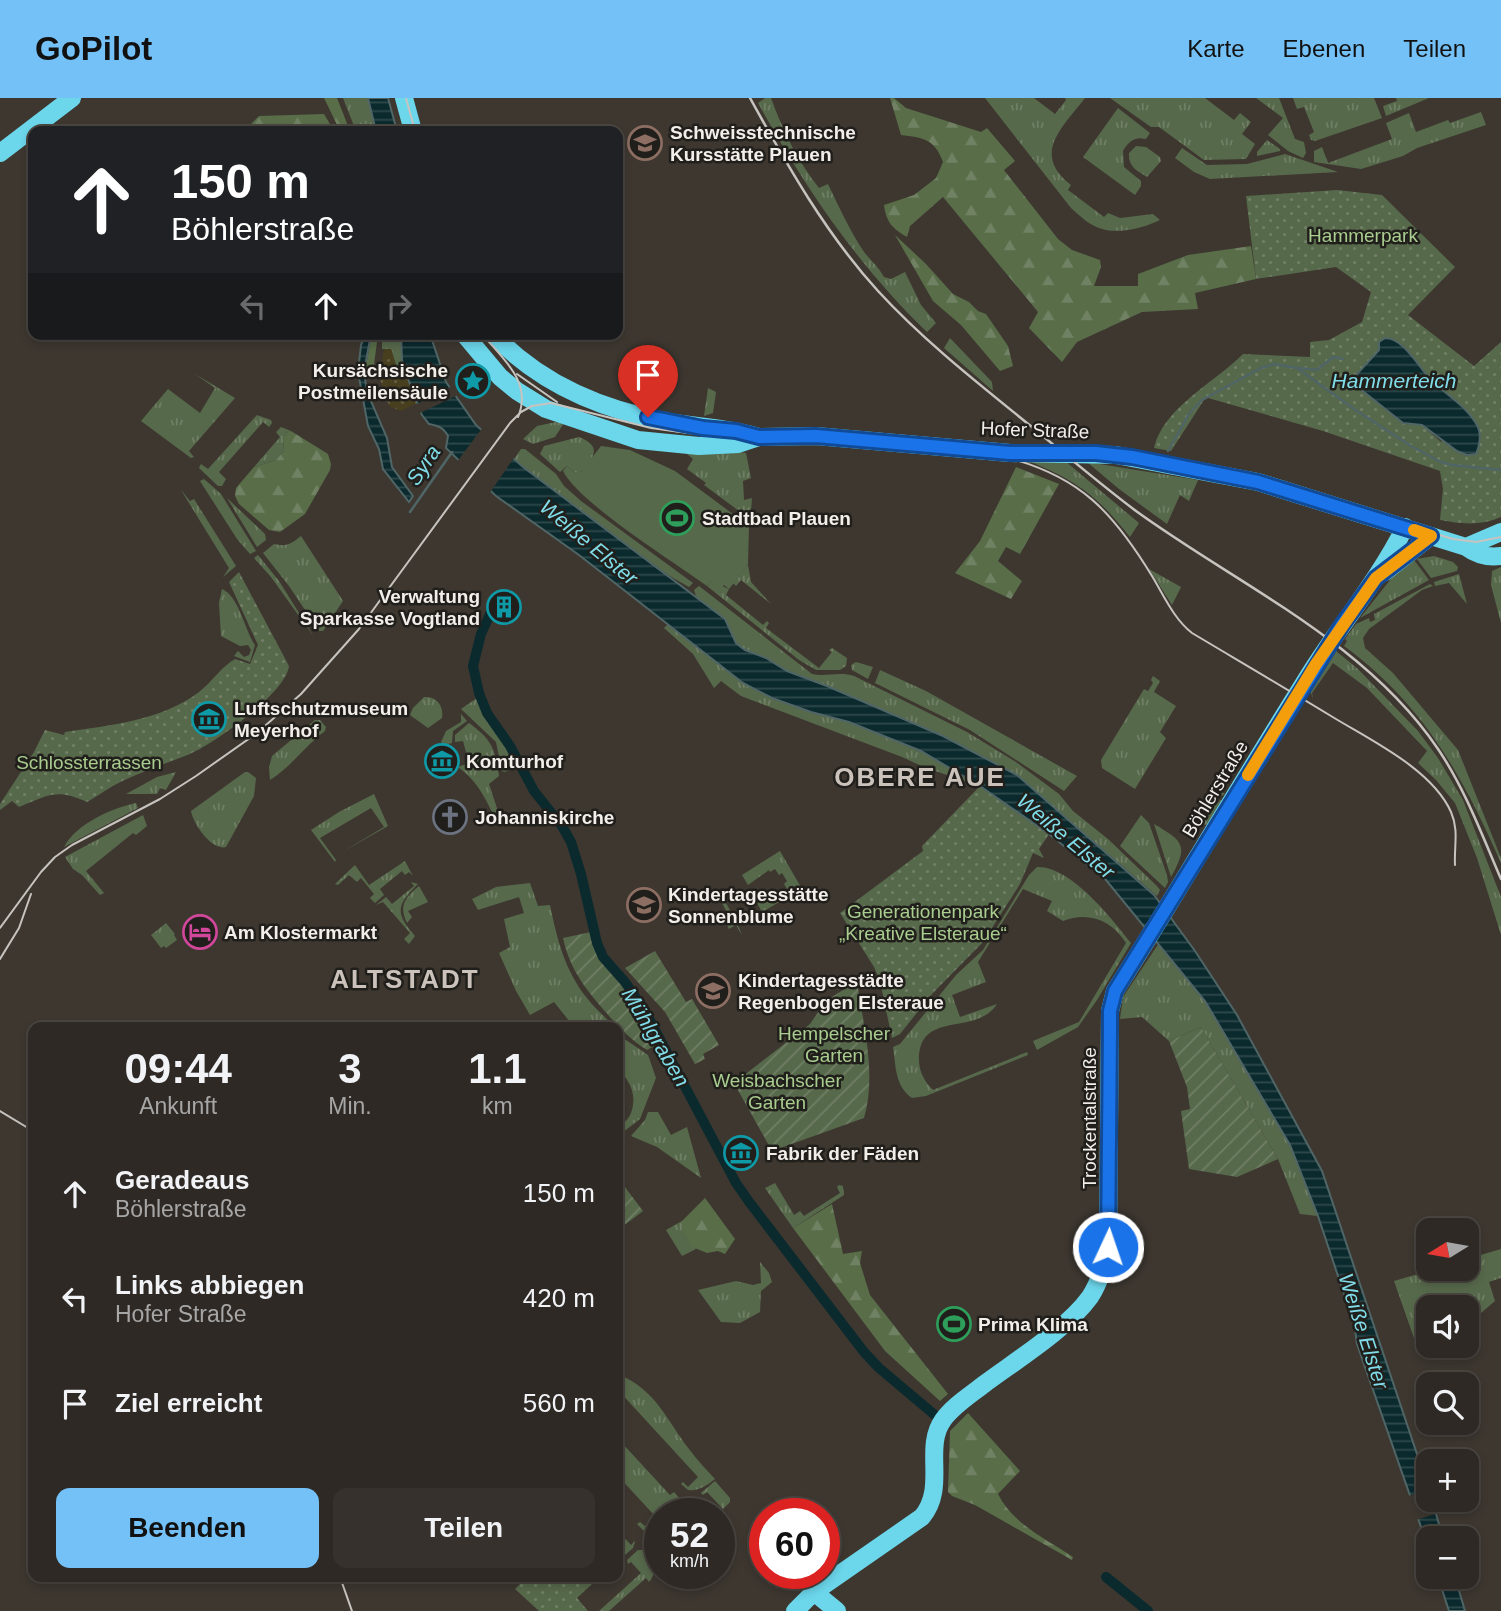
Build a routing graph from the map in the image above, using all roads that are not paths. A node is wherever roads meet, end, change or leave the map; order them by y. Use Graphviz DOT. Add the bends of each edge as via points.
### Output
graph roads {
  1 [pos="72,98"];
  2 [pos="404,98"];
  3 [pos="35,126"];
  4 [pos="412,126"];
  5 [pos="28,132"];
  6 [pos="0,153"];
  7 [pos="469,340"];
  8 [pos="499,340"];
  9 [pos="759,437"];
  10 [pos="1405,527"];
  11 [pos="1501,532"];
  12 [pos="1431,536"];
  13 [pos="1466,547"];
  14 [pos="1501,556"];
  15 [pos="1376,578"];
  16 [pos="1110,1030"];
  17 [pos="814,1592"];
  18 [pos="795,1611"];
  19 [pos="824,1611"];
  20 [pos="837,1611"];
  1 -- 3 [label="main road"];
  2 -- 4 [label="main road"];
  5 -- 6 [label="main road"];
  7 -- 9 [label="main road, Hofer Straße" via="517,391 546,409 607,431 638,440 709,445 738,444"];
  8 -- 9 [label="main road, Hofer Straße" via="522,362 575,394 609,407"];
  9 -- 10 [label="main road, Hofer Straße" via="838,438 1010,453 1116,454 1258,482"];
  10 -- 12 [label="main road, Hofer Straße"];
  10 -- 15 [label="main road, Böhlerstraße"];
  11 -- 13 [label="main road"];
  12 -- 13 [label="main road, Hofer Straße"];
  12 -- 15 [label="main road, Böhlerstraße"];
  13 -- 14 [label="main road, Hofer Straße" via="1484,556"];
  15 -- 16 [label="main road, Böhlerstraße" via="1316,664 1115,991"];
  16 -- 17 [label="main road, Trockentalstraße" via="1110,1214 1100,1276 1087,1299 1063,1324 941,1422 935,1487 928,1510"];
  17 -- 18 [label="main road, Trockentalstraße"];
  17 -- 19 [label="main road"];
  17 -- 20 [label="main road"];
}
